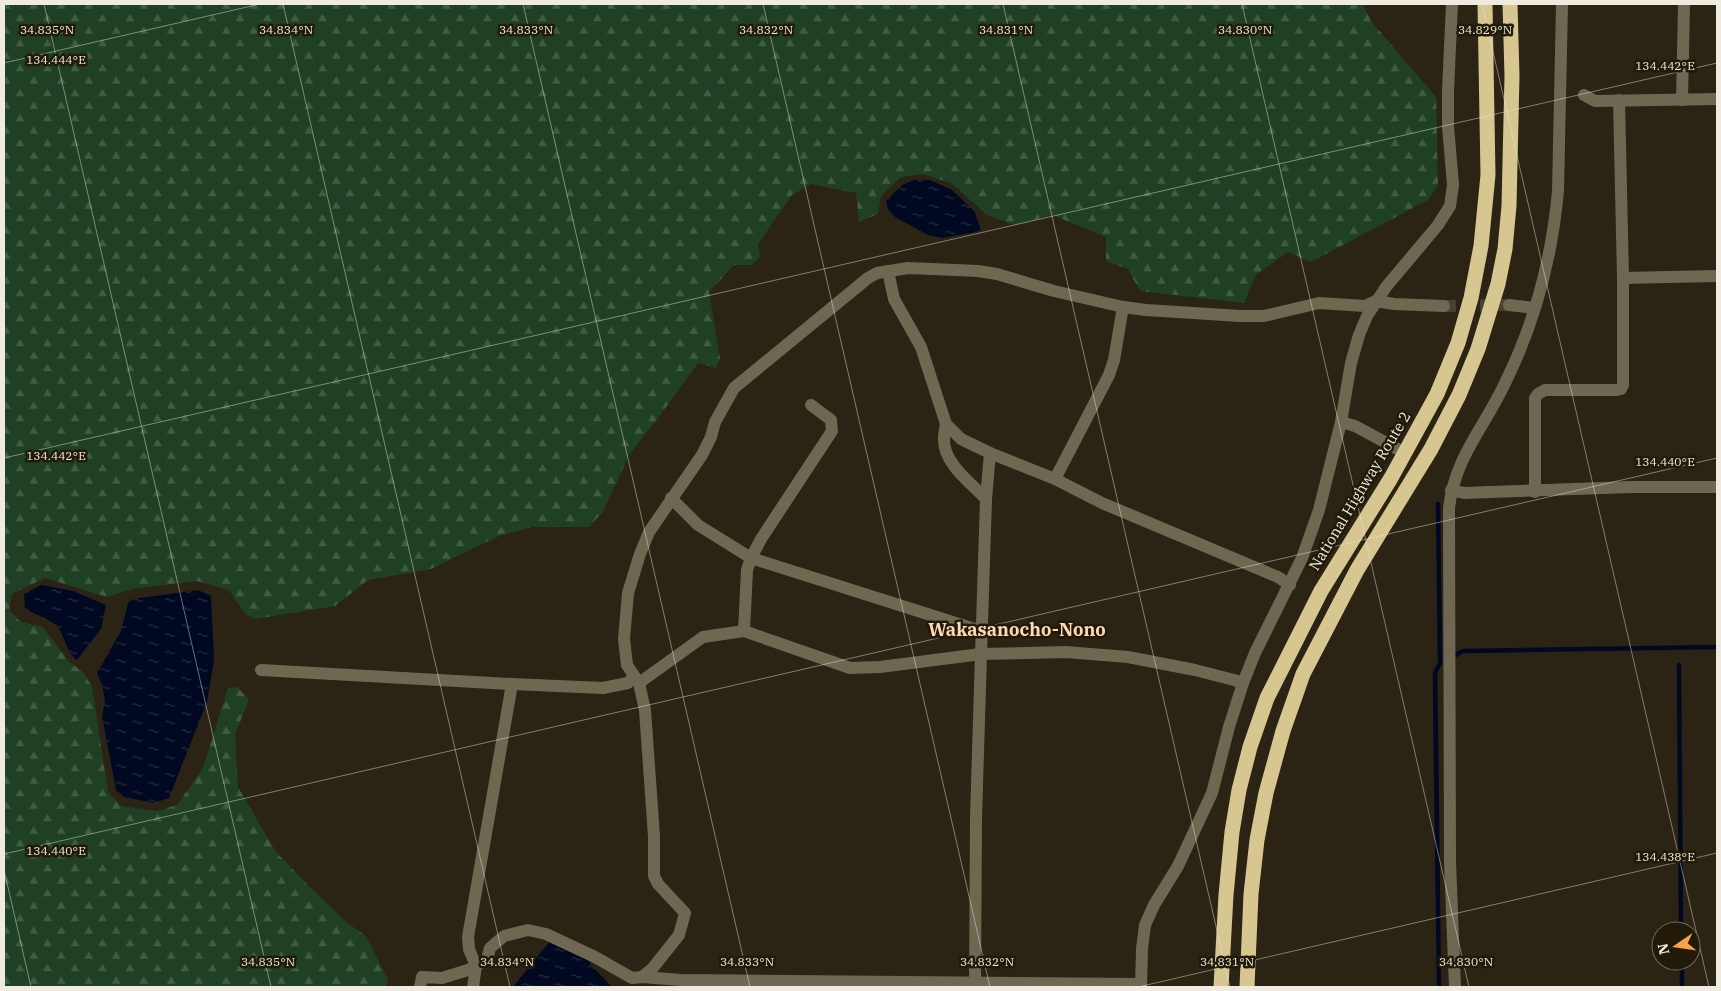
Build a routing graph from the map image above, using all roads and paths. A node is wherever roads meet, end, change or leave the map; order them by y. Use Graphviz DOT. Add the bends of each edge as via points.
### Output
graph roads {
  1 [pos="1452,4"];
  2 [pos="1485,4"];
  3 [pos="1510,4"];
  4 [pos="1562,4"];
  5 [pos="1684,4"];
  6 [pos="1584,95"];
  7 [pos="1717,99"];
  8 [pos="1619,100"];
  9 [pos="1682,100"];
  10 [pos="888,271"];
  11 [pos="1717,276"];
  12 [pos="1623,278"];
  13 [pos="1376,301"];
  14 [pos="1509,305"];
  15 [pos="1444,306"];
  16 [pos="1122,307"];
  17 [pos="1534,308"];
  18 [pos="811,405"];
  19 [pos="1341,422"];
  20 [pos="946,424"];
  21 [pos="990,453"];
  22 [pos="1406,453"];
  23 [pos="1055,479"];
  24 [pos="1717,487"];
  25 [pos="1451,490"];
  26 [pos="1535,492"];
  27 [pos="671,498"];
  28 [pos="986,499"];
  29 [pos="751,558"];
  30 [pos="1290,586"];
  31 [pos="744,631"];
  32 [pos="981,631"];
  33 [pos="980,654"];
  34 [pos="261,670"];
  35 [pos="636,680"];
  36 [pos="1243,683"];
  37 [pos="512,684"];
  38 [pos="476,966"];
  39 [pos="643,982"];
  40 [pos="975,985"];
  41 [pos="1141,986"];
  42 [pos="420,987"];
  43 [pos="473,987"];
  44 [pos="1221,987"];
  45 [pos="1247,987"];
  46 [pos="1455,987"];
  1 -- 13 [label="street" via="1448,91 1453,185 1450,206"];
  2 -- 22 [label="highway, National Highway Route 2" via="1488,175 1481,246 1458,343 1437,394"];
  3 -- 45 [label="highway" via="1509,206 1498,284 1478,349 1459,394 1396,510 1357,570 1303,674 1283,731 1260,821 1251,894"];
  4 -- 17 [label="street" via="1556,218"];
  5 -- 9 [label="street"];
  6 -- 8 [label="street" via="1595,101"];
  7 -- 9 [label="street"];
  8 -- 9 [label="street"];
  8 -- 12 [label="street"];
  10 -- 16 [label="street" via="908,268 998,274"];
  10 -- 20 [label="street" via="894,299 921,347"];
  10 -- 27 [label="street" via="868,278 734,388 714,422 702,455"];
  11 -- 12 [label="street"];
  12 -- 26 [label="street" via="1622,389 1545,390 1538,394 1535,398"];
  13 -- 15 [label="street"];
  13 -- 16 [label="street" via="1365,306 1319,302 1264,316"];
  13 -- 19 [label="street" via="1359,335"];
  14 -- 17 [label="street"];
  16 -- 23 [label="street" via="1109,376"];
  17 -- 25 [label="street" via="1507,381 1465,453"];
  18 -- 29 [label="street" via="831,420 832,431"];
  19 -- 22 [label="street" via="1356,426"];
  19 -- 30 [label="street" via="1319,510"];
  20 -- 21 [label="street" via="961,440"];
  20 -- 28 [label="street" via="943,440 946,452 953,465"];
  21 -- 23 [label="street"];
  21 -- 28 [label="street"];
  22 -- 44 [label="highway, National Highway Route 2" via="1321,591 1267,698 1250,747 1232,832"];
  23 -- 30 [label="street" via="1278,577"];
  24 -- 26 [label="street"];
  25 -- 26 [label="street" via="1464,494"];
  25 -- 46 [label="street" via="1450,862"];
  27 -- 29 [label="street" via="698,525"];
  27 -- 35 [label="street" via="649,532 628,593 624,639 627,665"];
  28 -- 32 [label="street"];
  29 -- 31 [label="street" via="747,570"];
  29 -- 32 [label="street"];
  30 -- 36 [label="street"];
  31 -- 33 [label="street" via="850,668"];
  31 -- 35 [label="street" via="703,637"];
  32 -- 33 [label="street"];
  33 -- 36 [label="street" via="1066,652 1128,657"];
  33 -- 40 [label="street"];
  34 -- 37 [label="street"];
  35 -- 37 [label="street" via="602,688"];
  35 -- 39 [label="street" via="646,710 654,876 685,913 679,934"];
  36 -- 41 [label="street" via="1212,793 1145,926"];
  37 -- 38 [label="street" via="468,937"];
  38 -- 39 [label="street" via="487,960 490,948 504,936 528,930 546,934"];
  38 -- 42 [label="street" via="442,978 422,978"];
  38 -- 43 [label="street"];
  39 -- 40 [label="street"];
  40 -- 41 [label="street"];
}
